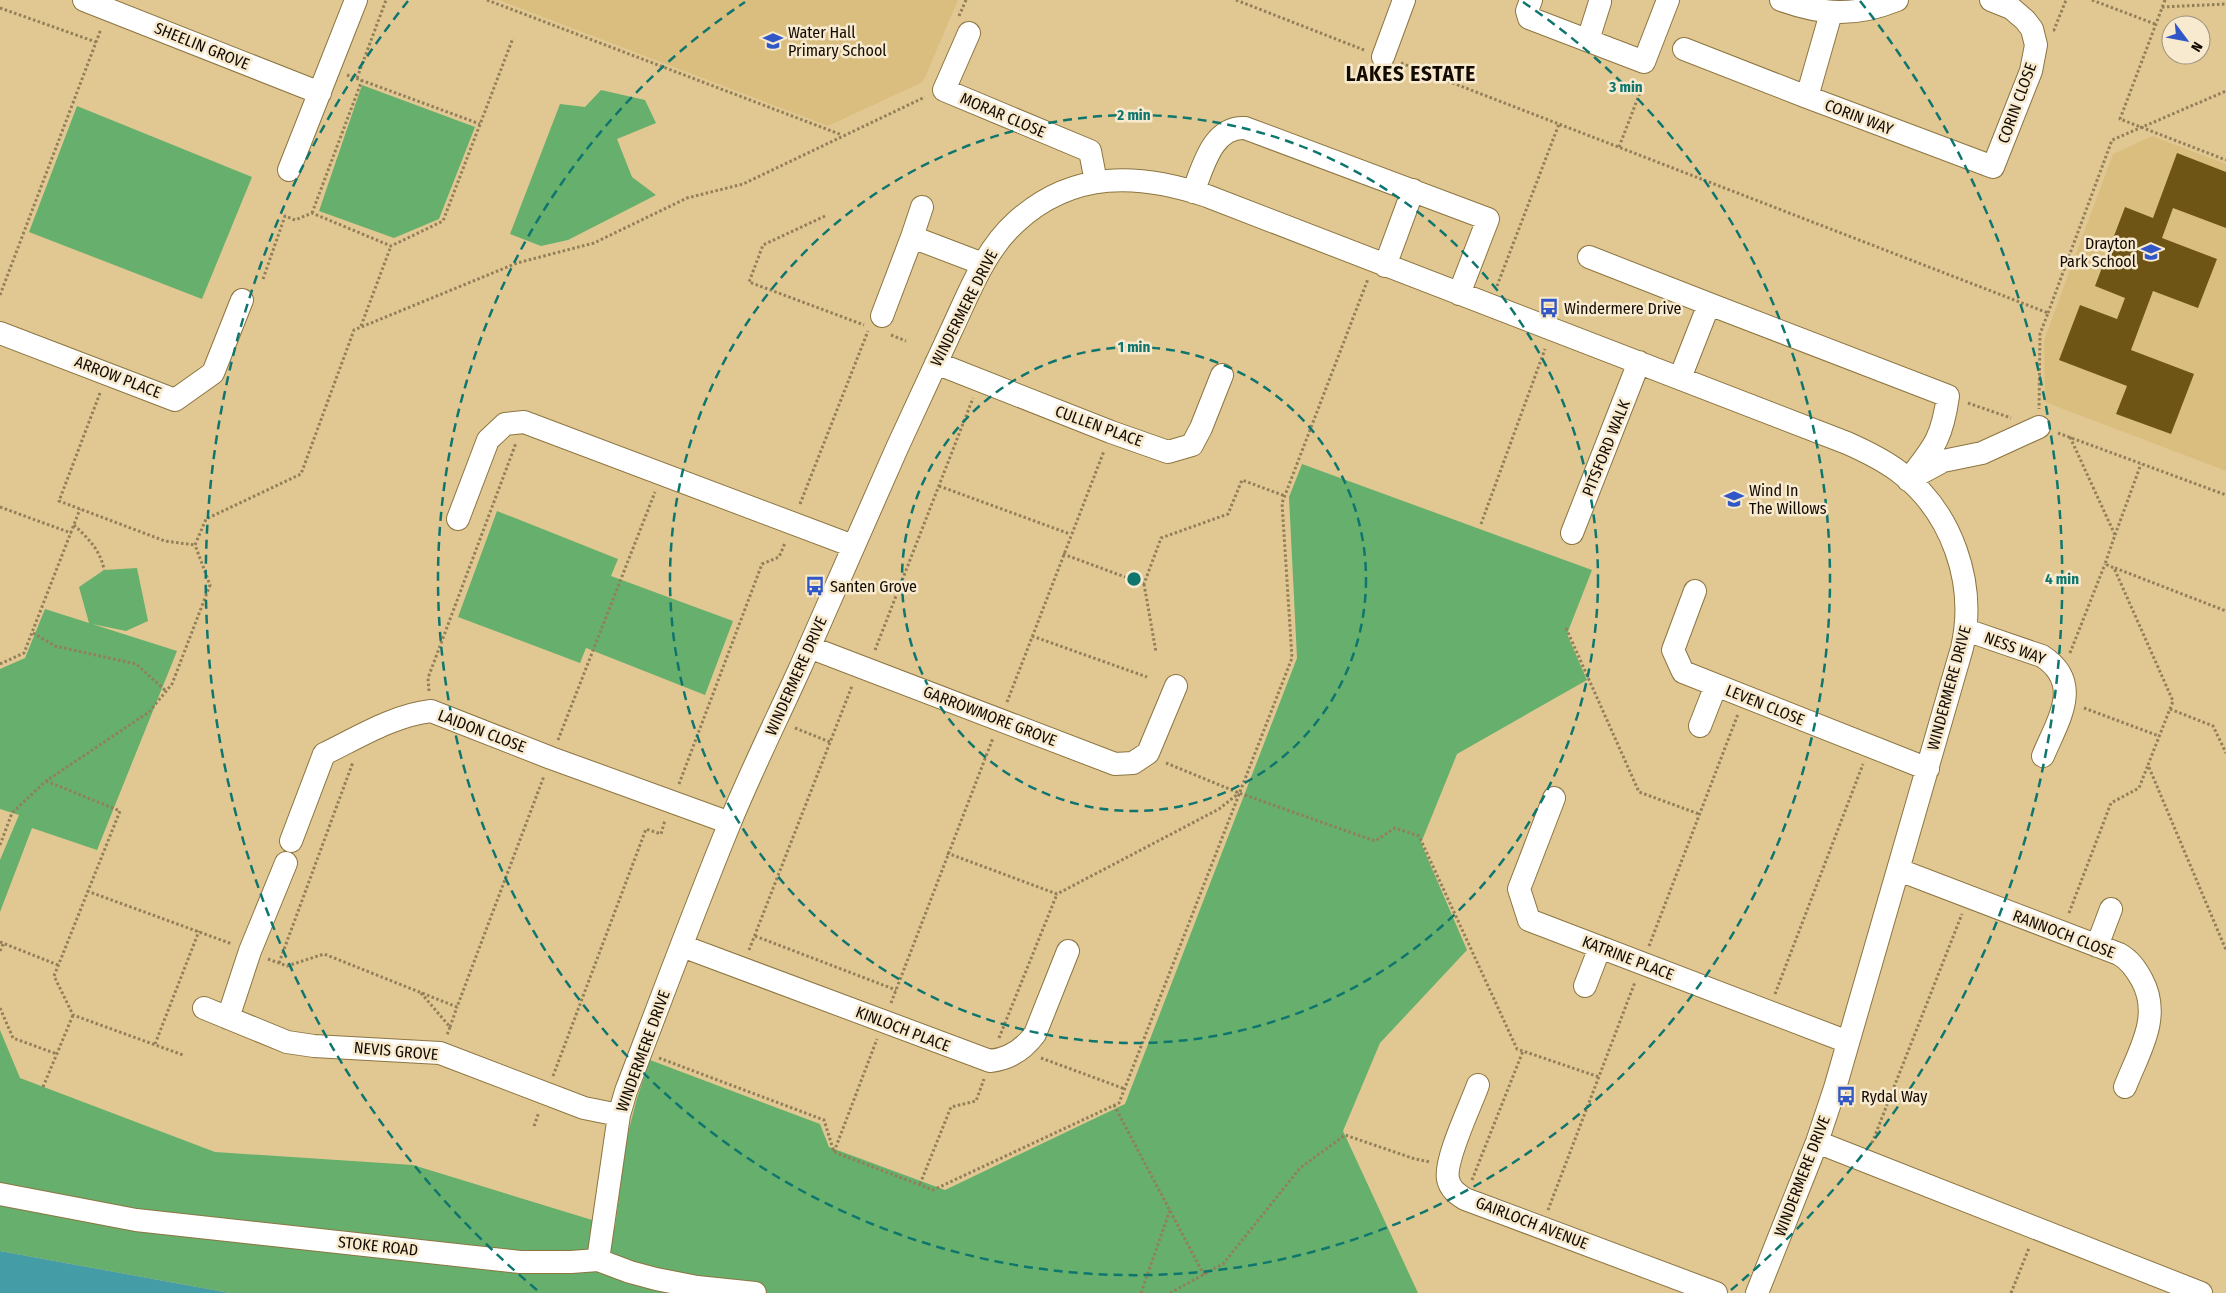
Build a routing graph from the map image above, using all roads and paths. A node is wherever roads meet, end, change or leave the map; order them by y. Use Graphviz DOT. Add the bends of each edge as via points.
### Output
graph roads {
  1 [pos="84,0"];
  2 [pos="356,0"];
  3 [pos="386,0"];
  4 [pos="487,0"];
  5 [pos="966,0"];
  6 [pos="1236,0"];
  7 [pos="1404,0"];
  8 [pos="1532,0"];
  9 [pos="1668,0"];
  10 [pos="1781,0"];
  11 [pos="1897,0"];
  12 [pos="1991,0"];
  13 [pos="2092,0"];
  14 [pos="2165,0"];
  15 [pos="1600,2"];
  16 [pos="2226,4"];
  17 [pos="2162,7"];
  18 [pos="0,8"];
  19 [pos="108,9"];
  20 [pos="1831,13"];
  21 [pos="2155,24"];
  22 [pos="964,25"];
  23 [pos="513,38"];
  24 [pos="1588,40"];
  25 [pos="96,42"];
  26 [pos="1684,49"];
  27 [pos="1383,57"];
  28 [pos="333,58"];
  29 [pos="356,78"];
  30 [pos="362,80"];
  31 [pos="2226,91"];
  32 [pos="320,93"];
  33 [pos="928,96"];
  34 [pos="1807,97"];
  35 [pos="480,124"];
  36 [pos="1559,124"];
  37 [pos="2140,127"];
  38 [pos="842,135"];
  39 [pos="2226,160"];
  40 [pos="1993,167"];
  41 [pos="289,170"];
  42 [pos="1096,182"];
  43 [pos="1413,190"];
  44 [pos="1193,192"];
  45 [pos="922,207"];
  46 [pos="312,213"];
  47 [pos="825,216"];
  48 [pos="912,237"];
  49 [pos="391,246"];
  50 [pos="1589,257"];
  51 [pos="983,264"];
  52 [pos="1380,264"];
  53 [pos="263,279"];
  54 [pos="1497,286"];
  55 [pos="1459,294"];
  56 [pos="0,295"];
  57 [pos="242,300"];
  58 [pos="1708,304"];
  59 [pos="2048,313"];
  60 [pos="885,325"];
  61 [pos="361,326"];
  62 [pos="1552,329"];
  63 [pos="0,333"];
  64 [pos="906,341"];
  65 [pos="1639,362"];
  66 [pos="936,363"];
  67 [pos="108,373"];
  68 [pos="1222,375"];
  69 [pos="1680,378"];
  70 [pos="979,381"];
  71 [pos="1948,396"];
  72 [pos="524,422"];
  73 [pos="2039,427"];
  74 [pos="1111,432"];
  75 [pos="2070,437"];
  76 [pos="2141,464"];
  77 [pos="662,473"];
  78 [pos="1908,480"];
  79 [pos="939,486"];
  80 [pos="2226,495"];
  81 [pos="1285,496"];
  82 [pos="0,507"];
  83 [pos="80,509"];
  84 [pos="458,519"];
  85 [pos="792,523"];
  86 [pos="1481,524"];
  87 [pos="74,525"];
  88 [pos="71,533"];
  89 [pos="1572,533"];
  90 [pos="1070,534"];
  91 [pos="2115,535"];
  92 [pos="195,545"];
  93 [pos="853,546"];
  94 [pos="1063,554"];
  95 [pos="2104,564"];
  96 [pos="2114,568"];
  97 [pos="104,570"];
  98 [pos="1144,584"];
  99 [pos="1695,591"];
  100 [pos="2226,611"];
  101 [pos="1566,628"];
  102 [pos="1966,630"];
  103 [pos="32,633"];
  104 [pos="1032,636"];
  105 [pos="809,647"];
  106 [pos="1156,652"];
  107 [pos="0,664"];
  108 [pos="863,668"];
  109 [pos="2058,669"];
  110 [pos="1147,677"];
  111 [pos="1716,685"];
  112 [pos="1176,686"];
  113 [pos="166,691"];
  114 [pos="2065,701"];
  115 [pos="2170,709"];
  116 [pos="431,712"];
  117 [pos="776,720"];
  118 [pos="1000,720"];
  119 [pos="1700,726"];
  120 [pos="364,734"];
  121 [pos="2159,736"];
  122 [pos="830,742"];
  123 [pos="1869,747"];
  124 [pos="1148,753"];
  125 [pos="2226,753"];
  126 [pos="2043,756"];
  127 [pos="551,758"];
  128 [pos="2148,765"];
  129 [pos="1928,770"];
  130 [pos="46,781"];
  131 [pos="1240,793"];
  132 [pos="1554,798"];
  133 [pos="672,802"];
  134 [pos="1699,814"];
  135 [pos="730,823"];
  136 [pos="291,841"];
  137 [pos="0,845"];
  138 [pos="948,853"];
  139 [pos="286,863"];
  140 [pos="1899,870"];
  141 [pos="87,891"];
  142 [pos="1969,897"];
  143 [pos="2110,909"];
  144 [pos="198,931"];
  145 [pos="2061,932"];
  146 [pos="755,936"];
  147 [pos="2,943"];
  148 [pos="682,946"];
  149 [pos="2097,946"];
  150 [pos="1600,947"];
  151 [pos="2226,950"];
  152 [pos="0,951"];
  153 [pos="250,951"];
  154 [pos="1068,951"];
  155 [pos="279,963"];
  156 [pos="58,965"];
  157 [pos="742,969"];
  158 [pos="1585,986"];
  159 [pos="896,990"];
  160 [pos="420,992"];
  161 [pos="457,1006"];
  162 [pos="0,1008"];
  163 [pos="204,1008"];
  164 [pos="1768,1012"];
  165 [pos="73,1015"];
  166 [pos="228,1018"];
  167 [pos="884,1021"];
  168 [pos="450,1027"];
  169 [pos="1848,1042"];
  170 [pos="155,1044"];
  171 [pos="1020,1050"];
  172 [pos="1523,1050"];
  173 [pos="642,1052"];
  174 [pos="440,1053"];
  175 [pos="57,1054"];
  176 [pos="183,1055"];
  177 [pos="1599,1077"];
  178 [pos="1478,1085"];
  179 [pos="43,1087"];
  180 [pos="2126,1087"];
  181 [pos="1125,1089"];
  182 [pos="546,1094"];
  183 [pos="1114,1105"];
  184 [pos="619,1114"];
  185 [pos="534,1126"];
  186 [pos="1817,1142"];
  187 [pos="834,1152"];
  188 [pos="1866,1160"];
  189 [pos="1448,1165"];
  190 [pos="0,1194"];
  191 [pos="1465,1198"];
  192 [pos="1170,1209"];
  193 [pos="2037,1228"];
  194 [pos="598,1260"];
  195 [pos="1204,1275"];
  196 [pos="754,1293"];
  197 [pos="1141,1293"];
  198 [pos="1170,1293"];
  199 [pos="1716,1293"];
  200 [pos="1758,1293"];
  201 [pos="2011,1293"];
  202 [pos="2201,1293"];
  1 -- 19 [label="street, SHEELIN GROVE"];
  2 -- 28 [label="street"];
  3 -- 29 [label="path"];
  4 -- 38 [label="path"];
  5 -- 22 [label="path"];
  6 -- 27 [label="path"];
  7 -- 27 [label="street"];
  8 -- 24 [label="street" via="1527,11 1529,18"];
  9 -- 24 [label="street" via="1644,62"];
  10 -- 20 [label="street" via="1808,10"];
  11 -- 20 [label="street" via="1873,8"];
  12 -- 40 [label="street, CORIN CLOSE" via="2010,8 2025,20 2032,29 2036,45 2031,71"];
  13 -- 21 [label="path"];
  14 -- 17 [label="path"];
  15 -- 24 [label="street"];
  16 -- 17 [label="path"];
  17 -- 21 [label="path"];
  18 -- 25 [label="path"];
  19 -- 25 [label="path"];
  19 -- 32 [label="street, SHEELIN GROVE"];
  20 -- 34 [label="street, CORIN WAY"];
  21 -- 37 [label="path" via="2120,119"];
  22 -- 42 [label="street, MORAR CLOSE" via="944,90 1090,151"];
  23 -- 35 [label="path"];
  25 -- 56 [label="path"];
  26 -- 34 [label="street"];
  27 -- 36 [label="path"];
  28 -- 29 [label="path"];
  28 -- 32 [label="street"];
  29 -- 30 [label="path"];
  30 -- 35 [label="path"];
  30 -- 46 [label="path"];
  31 -- 37 [label="path"];
  32 -- 41 [label="street"];
  33 -- 38 [label="path"];
  34 -- 40 [label="street, CORIN WAY"];
  35 -- 49 [label="path" via="442,221"];
  36 -- 54 [label="path"];
  36 -- 59 [label="path"];
  37 -- 39 [label="path"];
  37 -- 59 [label="path" via="2112,140"];
  38 -- 61 [label="path" via="743,184 687,198 594,243 517,263"];
  42 -- 44 [label="street, WINDERMERE DRIVE" via="1142,180"];
  42 -- 51 [label="street, WINDERMERE DRIVE" via="1058,195 1027,213 1000,238"];
  43 -- 44 [label="street" via="1249,128 1241,128 1220,137"];
  43 -- 52 [label="street"];
  43 -- 55 [label="street" via="1488,219"];
  44 -- 52 [label="street, WINDERMERE DRIVE"];
  45 -- 48 [label="street"];
  46 -- 49 [label="path"];
  46 -- 53 [label="path" via="295,220 285,216"];
  47 -- 85 [label="path" via="763,245 749,282 869,327"];
  48 -- 51 [label="street"];
  48 -- 60 [label="street"];
  49 -- 61 [label="path"];
  50 -- 58 [label="street"];
  51 -- 66 [label="street, WINDERMERE DRIVE"];
  52 -- 55 [label="street, WINDERMERE DRIVE"];
  52 -- 81 [label="path"];
  55 -- 62 [label="street, WINDERMERE DRIVE"];
  57 -- 67 [label="street, ARROW PLACE" via="213,373 175,400"];
  58 -- 69 [label="street"];
  58 -- 71 [label="street"];
  59 -- 73 [label="path" via="2040,334"];
  60 -- 64 [label="path"];
  61 -- 92 [label="path" via="354,330 301,474 206,519"];
  62 -- 65 [label="street, WINDERMERE DRIVE"];
  62 -- 86 [label="path"];
  63 -- 67 [label="street, ARROW PLACE"];
  65 -- 69 [label="street, WINDERMERE DRIVE"];
  65 -- 89 [label="street, PITSFORD WALK"];
  66 -- 70 [label="street, CULLEN PLACE"];
  66 -- 93 [label="street, WINDERMERE DRIVE"];
  67 -- 83 [label="path" via="59,501"];
  68 -- 74 [label="street, CULLEN PLACE" via="1192,446 1168,452"];
  69 -- 78 [label="street, WINDERMERE DRIVE" via="1848,443 1883,461"];
  70 -- 74 [label="street, CULLEN PLACE"];
  70 -- 79 [label="path"];
  71 -- 73 [label="path"];
  71 -- 78 [label="street" via="1937,441"];
  72 -- 77 [label="street"];
  72 -- 84 [label="street" via="505,424 488,440"];
  72 -- 116 [label="path" via="428,678"];
  73 -- 75 [label="path"];
  73 -- 78 [label="street" via="1982,453 1943,461"];
  74 -- 90 [label="path"];
  75 -- 76 [label="path"];
  75 -- 91 [label="path"];
  76 -- 80 [label="path"];
  76 -- 91 [label="path"];
  77 -- 85 [label="street"];
  77 -- 127 [label="path"];
  78 -- 102 [label="street, WINDERMERE DRIVE" via="1931,504 1953,541 1966,589"];
  79 -- 90 [label="path"];
  79 -- 108 [label="path"];
  81 -- 98 [label="path" via="1242,480 1228,514 1161,538"];
  81 -- 131 [label="path" via="1282,503 1292,658"];
  82 -- 88 [label="path"];
  83 -- 87 [label="path"];
  83 -- 92 [label="path" via="165,541"];
  85 -- 93 [label="street"];
  85 -- 133 [label="path" via="779,557 762,564"];
  87 -- 88 [label="path"];
  87 -- 97 [label="path" via="90,540 103,561"];
  88 -- 103 [label="path"];
  90 -- 94 [label="path"];
  91 -- 95 [label="path"];
  92 -- 113 [label="path" via="210,585 172,684"];
  93 -- 105 [label="street, WINDERMERE DRIVE"];
  94 -- 98 [label="path"];
  94 -- 104 [label="path"];
  95 -- 96 [label="path"];
  95 -- 109 [label="path" via="2067,661"];
  96 -- 100 [label="path"];
  96 -- 115 [label="path" via="2173,701"];
  98 -- 106 [label="path"];
  99 -- 111 [label="street, LEVEN CLOSE" via="1673,650 1683,672"];
  101 -- 134 [label="path" via="1640,792"];
  102 -- 109 [label="street, NESS WAY" via="2042,656"];
  102 -- 129 [label="street, WINDERMERE DRIVE"];
  103 -- 107 [label="path" via="24,653"];
  103 -- 113 [label="path" via="55,646 136,664"];
  104 -- 110 [label="path"];
  104 -- 118 [label="path"];
  105 -- 108 [label="street, GARROWMORE GROVE"];
  105 -- 117 [label="street, WINDERMERE DRIVE"];
  108 -- 118 [label="street, GARROWMORE GROVE"];
  108 -- 122 [label="path"];
  109 -- 114 [label="street, NESS WAY" via="2066,687"];
  111 -- 119 [label="street"];
  111 -- 123 [label="street, LEVEN CLOSE"];
  112 -- 124 [label="street"];
  113 -- 130 [label="path" via="149,712"];
  114 -- 121 [label="path"];
  114 -- 126 [label="street, NESS WAY"];
  115 -- 121 [label="path"];
  115 -- 125 [label="path" via="2213,726"];
  116 -- 120 [label="street, LAIDON CLOSE" via="416,713"];
  116 -- 127 [label="street, LAIDON CLOSE"];
  117 -- 122 [label="path"];
  117 -- 135 [label="street, WINDERMERE DRIVE"];
  118 -- 124 [label="street, GARROWMORE GROVE" via="1115,764 1133,763"];
  118 -- 138 [label="path"];
  120 -- 136 [label="street, LAIDON CLOSE" via="324,754"];
  120 -- 155 [label="path"];
  121 -- 128 [label="path"];
  122 -- 146 [label="path"];
  123 -- 129 [label="street, LEVEN CLOSE"];
  123 -- 164 [label="path"];
  124 -- 131 [label="path" via="1178,769"];
  127 -- 133 [label="street, LAIDON CLOSE"];
  127 -- 161 [label="path"];
  128 -- 145 [label="path" via="2139,788 2111,803"];
  128 -- 151 [label="path"];
  129 -- 140 [label="street, WINDERMERE DRIVE"];
  130 -- 137 [label="path" via="12,813"];
  130 -- 141 [label="path" via="120,810"];
  131 -- 138 [label="path" via="1219,809 1057,894"];
  131 -- 172 [label="path" via="1376,841 1395,828 1419,836 1517,1049"];
  131 -- 181 [label="path"];
  132 -- 150 [label="street, KATRINE PLACE" via="1519,889 1529,920"];
  133 -- 135 [label="street, LAIDON CLOSE"];
  133 -- 182 [label="path" via="660,834 646,829"];
  135 -- 148 [label="street, WINDERMERE DRIVE"];
  138 -- 159 [label="path"];
  139 -- 153 [label="street"];
  140 -- 142 [label="street, RANNOCH CLOSE"];
  140 -- 169 [label="street, WINDERMERE DRIVE"];
  141 -- 144 [label="path"];
  141 -- 156 [label="path"];
  142 -- 145 [label="street, RANNOCH CLOSE"];
  142 -- 188 [label="path"];
  143 -- 149 [label="street"];
  144 -- 153 [label="path"];
  144 -- 170 [label="path"];
  145 -- 149 [label="street, RANNOCH CLOSE"];
  146 -- 157 [label="path"];
  146 -- 159 [label="path"];
  147 -- 152 [label="path"];
  147 -- 156 [label="path"];
  148 -- 157 [label="street, KINLOCH PLACE"];
  148 -- 173 [label="street, WINDERMERE DRIVE"];
  149 -- 180 [label="street, RANNOCH CLOSE" via="2130,962 2145,985 2151,1003 2149,1025"];
  150 -- 158 [label="street"];
  150 -- 164 [label="street, KATRINE PLACE"];
  153 -- 155 [label="path"];
  153 -- 166 [label="street"];
  154 -- 171 [label="street, KINLOCH PLACE" via="1037,1030"];
  155 -- 160 [label="path" via="287,966 324,954"];
  156 -- 165 [label="path" via="54,976"];
  157 -- 167 [label="street, KINLOCH PLACE"];
  159 -- 167 [label="path"];
  160 -- 161 [label="path"];
  160 -- 168 [label="path"];
  161 -- 168 [label="path"];
  162 -- 175 [label="path" via="14,1038"];
  163 -- 166 [label="street, NEVIS GROVE"];
  164 -- 169 [label="street, KATRINE PLACE"];
  165 -- 170 [label="path"];
  165 -- 175 [label="path"];
  166 -- 174 [label="street, NEVIS GROVE" via="287,1042"];
  167 -- 171 [label="street, KINLOCH PLACE" via="990,1061"];
  167 -- 187 [label="path"];
  168 -- 174 [label="path"];
  169 -- 186 [label="street, WINDERMERE DRIVE"];
  170 -- 176 [label="path"];
  171 -- 181 [label="path"];
  172 -- 177 [label="path"];
  172 -- 191 [label="path"];
  173 -- 184 [label="street, WINDERMERE DRIVE"];
  173 -- 187 [label="path" via="824,1120"];
  174 -- 182 [label="street, NEVIS GROVE"];
  175 -- 179 [label="path"];
  178 -- 189 [label="street"];
  181 -- 183 [label="path" via="1119,1103"];
  182 -- 184 [label="street, NEVIS GROVE" via="584,1108"];
  182 -- 185 [label="path"];
  183 -- 187 [label="path" via="934,1190"];
  183 -- 192 [label="path"];
  184 -- 194 [label="street, WINDERMERE DRIVE"];
  186 -- 188 [label="street"];
  186 -- 200 [label="street, WINDERMERE DRIVE"];
  188 -- 193 [label="street"];
  189 -- 191 [label="street, GAIRLOCH AVENUE" via="1449,1183"];
  189 -- 195 [label="path" via="1414,1160 1345,1135 1300,1168 1223,1264"];
  190 -- 194 [label="street, STOKE ROAD" via="136,1220 520,1262"];
  191 -- 199 [label="street, GAIRLOCH AVENUE"];
  192 -- 195 [label="path"];
  192 -- 197 [label="path"];
  193 -- 201 [label="path"];
  193 -- 202 [label="street"];
  194 -- 196 [label="street, STOKE ROAD" via="656,1279"];
  195 -- 198 [label="path"];
}
